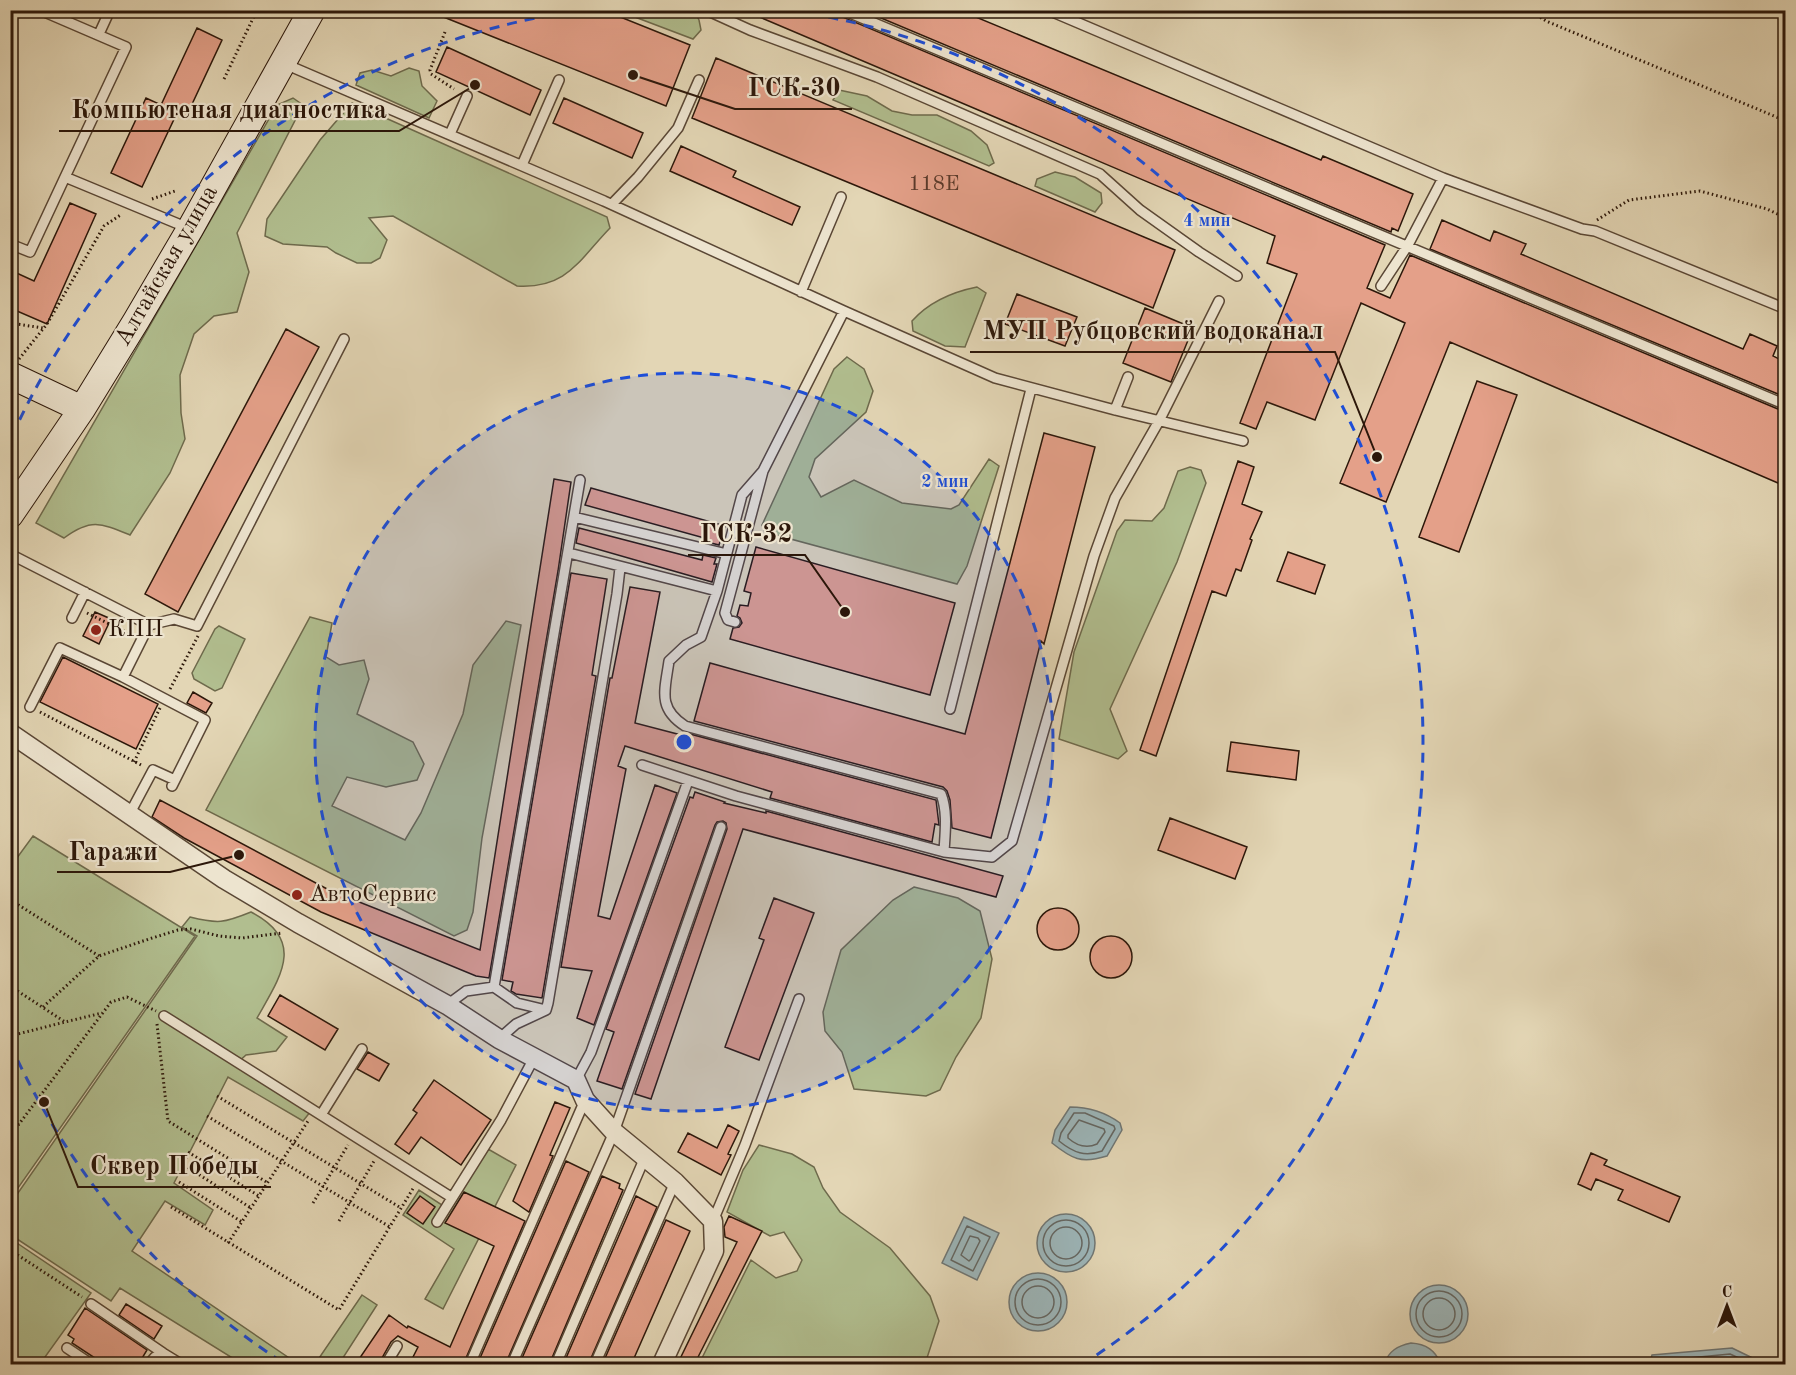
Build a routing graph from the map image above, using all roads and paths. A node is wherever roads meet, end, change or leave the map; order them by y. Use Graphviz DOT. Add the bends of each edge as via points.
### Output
graph roads {
  1 [pos="40,10"];
  2 [pos="110,10"];
  3 [pos="257,10"];
  4 [pos="412,10"];
  5 [pos="706,10"];
  6 [pos="843,10"];
  7 [pos="1048,10"];
  8 [pos="1529,10"];
  9 [pos="302,13"];
  10 [pos="409,17"];
  11 [pos="445,32"];
  12 [pos="99,34"];
  13 [pos="283,63"];
  14 [pos="224,79"];
  15 [pos="560,80"];
  16 [pos="699,80"];
  17 [pos="454,89"];
  18 [pos="467,96"];
  19 [pos="1785,121"];
  20 [pos="450,134"];
  21 [pos="522,165"];
  22 [pos="65,177"];
  23 [pos="1443,178"];
  24 [pos="175,190"];
  25 [pos="841,197"];
  26 [pos="612,204"];
  27 [pos="132,207"];
  28 [pos="1785,218"];
  29 [pos="190,229"];
  30 [pos="1582,229"];
  31 [pos="10,244"];
  32 [pos="1407,245"];
  33 [pos="1237,276"];
  34 [pos="1381,286"];
  35 [pos="801,292"];
  36 [pos="1219,301"];
  37 [pos="1785,309"];
  38 [pos="844,312"];
  39 [pos="10,323"];
  40 [pos="44,328"];
  41 [pos="344,339"];
  42 [pos="14,368"];
  43 [pos="1128,377"];
  44 [pos="1031,389"];
  45 [pos="1785,405"];
  46 [pos="82,409"];
  47 [pos="1115,410"];
  48 [pos="1159,421"];
  49 [pos="1243,441"];
  50 [pos="763,471"];
  51 [pos="580,480"];
  52 [pos="10,515"];
  53 [pos="574,517"];
  54 [pos="569,553"];
  55 [pos="10,554"];
  56 [pos="727,554"];
  57 [pos="620,567"];
  58 [pos="717,591"];
  59 [pos="85,592"];
  60 [pos="93,617"];
  61 [pos="72,618"];
  62 [pos="735,622"];
  63 [pos="149,625"];
  64 [pos="141,640"];
  65 [pos="123,677"];
  66 [pos="30,707"];
  67 [pos="950,709"];
  68 [pos="10,733"];
  69 [pos="642,765"];
  70 [pos="153,770"];
  71 [pos="688,781"];
  72 [pos="129,815"];
  73 [pos="721,827"];
  74 [pos="944,852"];
  75 [pos="10,914"];
  76 [pos="298,923"];
  77 [pos="99,956"];
  78 [pos="10,986"];
  79 [pos="494,987"];
  80 [pos="799,999"];
  81 [pos="447,1005"];
  82 [pos="43,1007"];
  83 [pos="546,1011"];
  84 [pos="103,1013"];
  85 [pos="161,1019"];
  86 [pos="65,1022"];
  87 [pos="10,1036"];
  88 [pos="499,1039"];
  89 [pos="362,1049"];
  90 [pos="534,1058"];
  91 [pos="576,1080"];
  92 [pos="218,1096"];
  93 [pos="585,1100"];
  94 [pos="318,1113"];
  95 [pos="207,1116"];
  96 [pos="10,1119"];
  97 [pos="19,1125"];
  98 [pos="614,1132"];
  99 [pos="10,1136"];
  100 [pos="354,1136"];
  101 [pos="294,1143"];
  102 [pos="188,1152"];
  103 [pos="380,1152"];
  104 [pos="645,1157"];
  105 [pos="282,1161"];
  106 [pos="184,1165"];
  107 [pos="334,1168"];
  108 [pos="420,1177"];
  109 [pos="179,1182"];
  110 [pos="675,1182"];
  111 [pos="268,1183"];
  112 [pos="361,1184"];
  113 [pos="323,1186"];
  114 [pos="259,1196"];
  115 [pos="451,1197"];
  116 [pos="313,1203"];
  117 [pos="349,1203"];
  118 [pos="171,1207"];
  119 [pos="251,1208"];
  120 [pos="401,1209"];
  121 [pos="339,1221"];
  122 [pos="712,1221"];
  123 [pos="242,1222"];
  124 [pos="437,1222"];
  125 [pos="390,1227"];
  126 [pos="228,1243"];
  127 [pos="10,1250"];
  128 [pos="91,1304"];
  129 [pos="397,1346"];
  130 [pos="67,1348"];
  131 [pos="163,1353"];
  132 [pos="91,1365"];
  133 [pos="149,1365"];
  134 [pos="182,1365"];
  135 [pos="386,1365"];
  136 [pos="471,1365"];
  137 [pos="512,1365"];
  138 [pos="556,1365"];
  139 [pos="595,1365"];
  140 [pos="663,1365"];
  1 -- 12 [label="lane"];
  2 -- 12 [label="lane"];
  3 -- 14 [label="path"];
  4 -- 10 [label="path"];
  5 -- 33 [label="lane" via="878,77 1100,174 1140,210"];
  6 -- 32 [label="lane"];
  7 -- 23 [label="lane"];
  8 -- 19 [label="path" via="1546,21"];
  9 -- 13 [label="main road, Алтайская улица"];
  11 -- 17 [label="path" via="430,70 431,75"];
  12 -- 22 [label="lane" via="126,47"];
  13 -- 20 [label="lane"];
  13 -- 29 [label="main road, Алтайская улица"];
  15 -- 21 [label="lane"];
  16 -- 26 [label="lane" via="678,128"];
  18 -- 20 [label="lane"];
  20 -- 21 [label="lane"];
  21 -- 26 [label="lane"];
  22 -- 27 [label="lane"];
  22 -- 31 [label="lane" via="30,252"];
  23 -- 30 [label="lane"];
  23 -- 32 [label="lane"];
  24 -- 27 [label="path"];
  25 -- 35 [label="lane"];
  26 -- 35 [label="lane"];
  27 -- 29 [label="lane"];
  27 -- 40 [label="path" via="104,226"];
  28 -- 30 [label="path" via="1700,190 1629,200"];
  29 -- 46 [label="main road, Алтайская улица"];
  30 -- 37 [label="lane"];
  32 -- 34 [label="lane"];
  32 -- 45 [label="lane"];
  35 -- 38 [label="lane"];
  36 -- 48 [label="lane"];
  38 -- 44 [label="lane" via="995,378"];
  38 -- 50 [label="lane"];
  39 -- 40 [label="path"];
  40 -- 42 [label="path"];
  41 -- 63 [label="lane" via="196,626 174,619"];
  42 -- 46 [label="main road"];
  43 -- 47 [label="lane"];
  44 -- 47 [label="lane"];
  44 -- 67 [label="lane"];
  46 -- 52 [label="main road, Алтайская улица"];
  47 -- 48 [label="lane"];
  48 -- 49 [label="lane"];
  48 -- 74 [label="lane" via="1115,498 1094,556 1012,841 992,857"];
  50 -- 56 [label="lane" via="742,495"];
  50 -- 62 [label="lane" via="725,613 728,620"];
  51 -- 53 [label="lane"];
  53 -- 54 [label="lane"];
  53 -- 56 [label="lane"];
  54 -- 57 [label="lane"];
  54 -- 79 [label="lane"];
  55 -- 59 [label="lane"];
  56 -- 58 [label="lane"];
  57 -- 58 [label="lane"];
  57 -- 83 [label="lane"];
  58 -- 74 [label="lane" via="700,637 669,661 665,706 674,719 685,726 940,794 944,802"];
  59 -- 61 [label="lane"];
  59 -- 63 [label="lane"];
  60 -- 64 [label="path"];
  63 -- 64 [label="lane"];
  64 -- 65 [label="lane"];
  65 -- 66 [label="lane" via="60,648"];
  65 -- 70 [label="lane" via="206,720 173,783"];
  66 -- 70 [label="path"];
  68 -- 72 [label="street"];
  69 -- 71 [label="lane"];
  70 -- 72 [label="lane"];
  71 -- 74 [label="lane"];
  71 -- 91 [label="lane" via="591,1052"];
  72 -- 76 [label="street"];
  73 -- 98 [label="lane"];
  75 -- 77 [label="path" via="17,904"];
  76 -- 77 [label="path" via="279,934 242,938 191,928 178,930"];
  76 -- 81 [label="street"];
  77 -- 82 [label="path"];
  78 -- 82 [label="path"];
  79 -- 81 [label="lane" via="466,992"];
  79 -- 83 [label="lane" via="517,1003"];
  80 -- 122 [label="lane"];
  81 -- 88 [label="street"];
  82 -- 86 [label="path"];
  83 -- 88 [label="lane" via="516,1024"];
  84 -- 85 [label="path" via="111,1002 127,997 146,1005"];
  84 -- 86 [label="path"];
  84 -- 97 [label="path"];
  85 -- 94 [label="lane"];
  85 -- 111 [label="path" via="168,1121"];
  86 -- 87 [label="path"];
  88 -- 90 [label="street"];
  89 -- 94 [label="lane"];
  90 -- 91 [label="street"];
  90 -- 115 [label="lane" via="501,1120"];
  91 -- 93 [label="street"];
  92 -- 101 [label="path"];
  93 -- 98 [label="street"];
  93 -- 136 [label="lane"];
  94 -- 100 [label="lane"];
  94 -- 101 [label="path"];
  95 -- 105 [label="path"];
  96 -- 97 [label="path"];
  97 -- 99 [label="path"];
  98 -- 104 [label="street"];
  98 -- 137 [label="lane"];
  100 -- 103 [label="lane"];
  100 -- 107 [label="path"];
  101 -- 105 [label="path"];
  101 -- 107 [label="path"];
  102 -- 114 [label="path"];
  103 -- 108 [label="lane"];
  103 -- 112 [label="path"];
  104 -- 110 [label="street"];
  104 -- 138 [label="lane"];
  105 -- 111 [label="path"];
  105 -- 113 [label="path"];
  106 -- 119 [label="path"];
  107 -- 112 [label="path"];
  107 -- 113 [label="path"];
  108 -- 115 [label="lane"];
  108 -- 120 [label="path"];
  109 -- 123 [label="path"];
  110 -- 122 [label="street"];
  110 -- 139 [label="lane"];
  111 -- 114 [label="path"];
  112 -- 117 [label="path"];
  112 -- 120 [label="path"];
  113 -- 116 [label="path"];
  113 -- 117 [label="path"];
  114 -- 119 [label="path"];
  115 -- 124 [label="lane"];
  117 -- 121 [label="path"];
  117 -- 125 [label="path"];
  118 -- 126 [label="path"];
  119 -- 123 [label="path"];
  120 -- 125 [label="path"];
  122 -- 140 [label="street" via="714,1251"];
  123 -- 126 [label="path"];
  125 -- 126 [label="path" via="339,1310"];
  127 -- 128 [label="path"];
  128 -- 131 [label="lane"];
  129 -- 135 [label="lane"];
  130 -- 132 [label="lane"];
  131 -- 133 [label="lane"];
  131 -- 134 [label="lane"];
}
